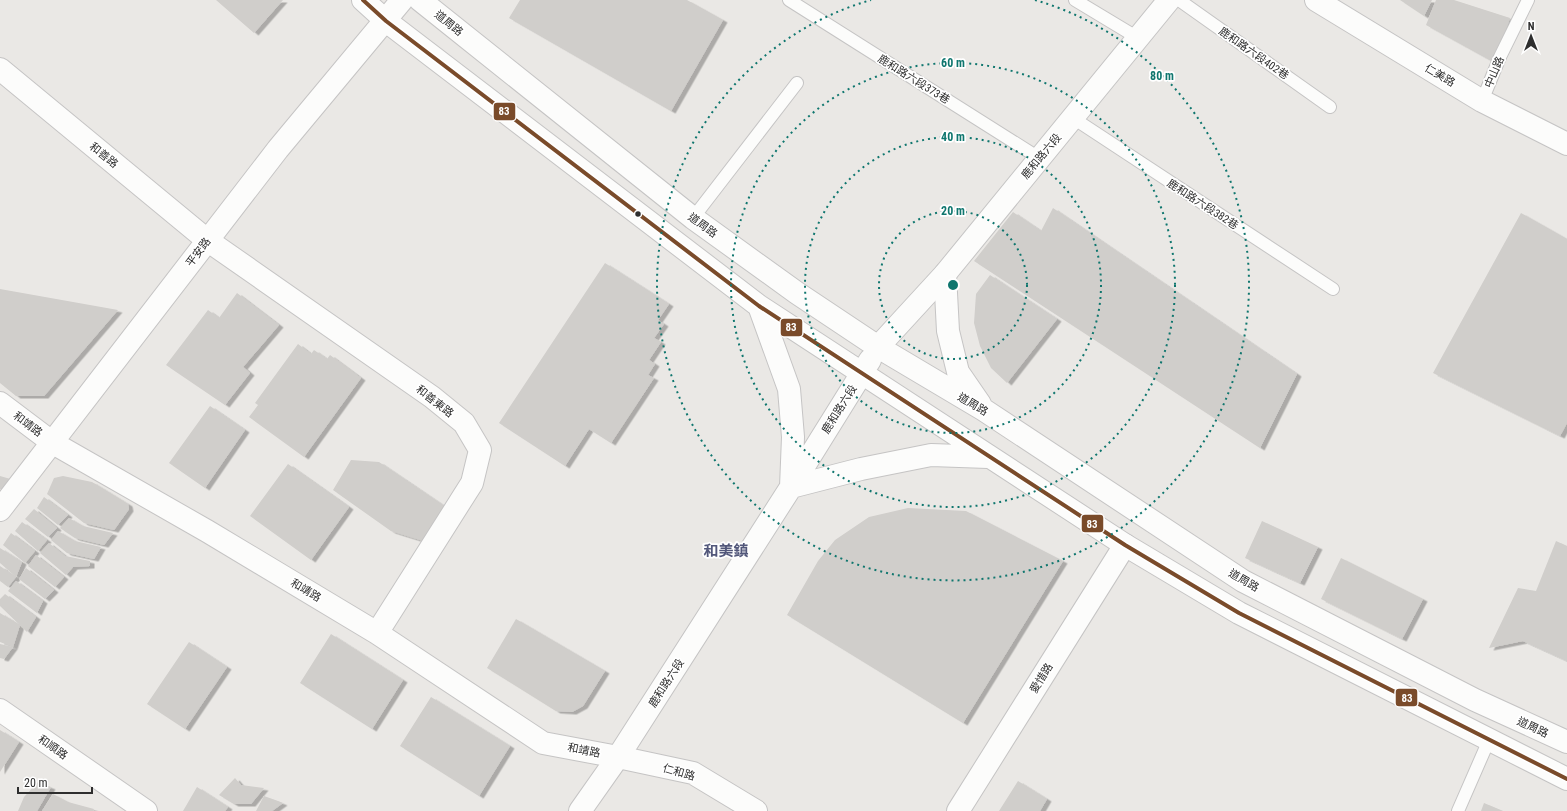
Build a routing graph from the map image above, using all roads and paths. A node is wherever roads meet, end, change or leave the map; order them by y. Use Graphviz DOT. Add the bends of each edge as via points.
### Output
graph roads {
  1 [pos="363,0"];
  2 [pos="402,0"];
  3 [pos="420,0"];
  4 [pos="789,0"];
  5 [pos="1075,0"];
  6 [pos="1169,0"];
  7 [pos="1179,0"];
  8 [pos="1316,0"];
  9 [pos="1528,0"];
  10 [pos="386,21"];
  11 [pos="1138,38"];
  12 [pos="0,69"];
  13 [pos="797,83"];
  14 [pos="1482,101"];
  15 [pos="1330,107"];
  16 [pos="1073,118"];
  17 [pos="1567,144"];
  18 [pos="1039,158"];
  19 [pos="693,218"];
  20 [pos="207,240"];
  21 [pos="945,274"];
  22 [pos="1333,289"];
  23 [pos="759,306"];
  24 [pos="878,347"];
  25 [pos="861,373"];
  26 [pos="0,403"];
  27 [pos="984,410"];
  28 [pos="54,443"];
  29 [pos="988,457"];
  30 [pos="791,487"];
  31 [pos="0,510"];
  32 [pos="1125,545"];
  33 [pos="377,633"];
  34 [pos="0,710"];
  35 [pos="1488,740"];
  36 [pos="1567,742"];
  37 [pos="618,757"];
  38 [pos="1567,779"];
  39 [pos="146,811"];
  40 [pos="580,811"];
  41 [pos="756,811"];
  42 [pos="958,811"];
  43 [pos="1458,811"];
  1 -- 10 [label="main road"];
  2 -- 10 [label="main road, 平安路"];
  3 -- 19 [label="main road, 道周路"];
  4 -- 18 [label="lane, 鹿和路六段373巷"];
  5 -- 11 [label="lane"];
  6 -- 11 [label="main road, 鹿和路六段"];
  7 -- 15 [label="lane, 鹿和路六段402巷"];
  8 -- 14 [label="main road, 仁美路"];
  9 -- 14 [label="lane, 中山路"];
  10 -- 20 [label="main road, 平安路" via="278,149"];
  10 -- 23 [label="main road"];
  11 -- 16 [label="main road, 鹿和路六段"];
  12 -- 20 [label="main road, 和善路"];
  13 -- 19 [label="lane"];
  14 -- 17 [label="main road, 仁美路"];
  16 -- 18 [label="main road, 鹿和路六段"];
  16 -- 22 [label="lane, 鹿和路六段382巷"];
  18 -- 21 [label="main road, 鹿和路六段"];
  19 -- 24 [label="main road, 道周路" via="797,293"];
  20 -- 28 [label="main road, 平安路"];
  20 -- 33 [label="main road, 和善東路" via="432,397 464,424 480,450 472,483"];
  21 -- 24 [label="main road, 鹿和路六段"];
  21 -- 27 [label="main road" via="948,331 958,372"];
  23 -- 25 [label="main road"];
  23 -- 30 [label="main road" via="789,389 793,437"];
  24 -- 25 [label="main road, 鹿和路六段"];
  24 -- 27 [label="main road, 道周路"];
  25 -- 29 [label="main road"];
  25 -- 30 [label="main road, 鹿和路六段"];
  26 -- 28 [label="main road, 和靖路"];
  27 -- 36 [label="main road, 道周路" via="1243,581 1475,700"];
  28 -- 31 [label="main road, 平安路"];
  28 -- 33 [label="main road, 和靖路"];
  29 -- 30 [label="main road" via="931,455"];
  29 -- 32 [label="main road"];
  30 -- 37 [label="main road, 鹿和路六段"];
  32 -- 35 [label="main road" via="1239,613"];
  32 -- 42 [label="main road, 愛惜路"];
  33 -- 37 [label="main road, 和靖路" via="544,743"];
  34 -- 39 [label="main road, 和順路"];
  35 -- 38 [label="main road"];
  35 -- 43 [label="lane"];
  37 -- 40 [label="main road, 鹿和路六段"];
  37 -- 41 [label="main road, 仁和路" via="693,774"];
}
